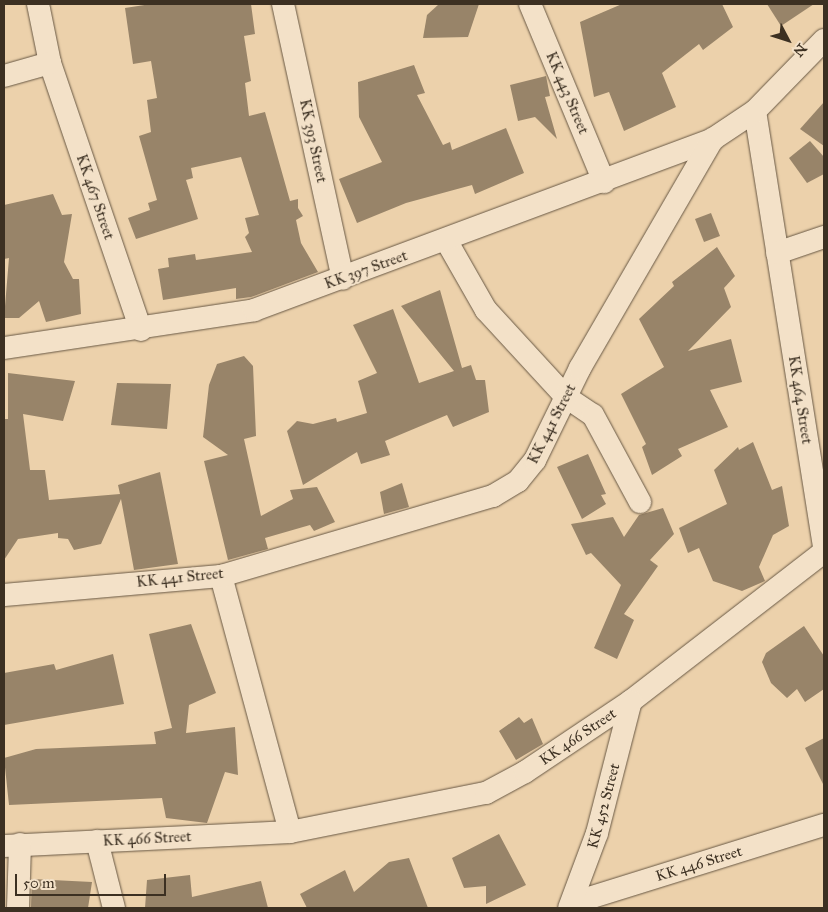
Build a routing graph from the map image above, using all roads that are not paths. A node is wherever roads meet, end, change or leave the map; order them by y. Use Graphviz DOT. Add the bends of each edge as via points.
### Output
graph roads {
  1 [pos="38,4"];
  2 [pos="283,4"];
  3 [pos="530,4"];
  4 [pos="824,40"];
  5 [pos="50,63"];
  6 [pos="4,76"];
  7 [pos="755,111"];
  8 [pos="713,139"];
  9 [pos="604,182"];
  10 [pos="824,237"];
  11 [pos="446,240"];
  12 [pos="777,253"];
  13 [pos="343,279"];
  14 [pos="141,330"];
  15 [pos="4,348"];
  16 [pos="566,397"];
  17 [pos="640,502"];
  18 [pos="824,547"];
  19 [pos="824,552"];
  20 [pos="221,576"];
  21 [pos="4,595"];
  22 [pos="631,701"];
  23 [pos="824,825"];
  24 [pos="290,832"];
  25 [pos="98,841"];
  26 [pos="12,845"];
  27 [pos="571,906"];
  28 [pos="18,908"];
  29 [pos="114,908"];
  1 -- 5 [label="street, KK 467 Street"];
  2 -- 13 [label="street, KK 393 Street"];
  3 -- 9 [label="street, KK 443 Street"];
  4 -- 7 [label="street, KK 441 Street"];
  5 -- 6 [label="street"];
  5 -- 14 [label="street, KK 467 Street"];
  7 -- 8 [label="street, KK 441 Street"];
  7 -- 12 [label="street, KK 464 Street"];
  8 -- 9 [label="street, KK 397 Street"];
  8 -- 16 [label="street, KK 441 Street"];
  9 -- 11 [label="street, KK 397 Street"];
  10 -- 12 [label="street"];
  11 -- 13 [label="street, KK 397 Street"];
  11 -- 16 [label="street" via="486,310"];
  12 -- 18 [label="street, KK 464 Street"];
  13 -- 14 [label="street, KK 397 Street" via="254,310"];
  14 -- 15 [label="street, KK 397 Street"];
  16 -- 17 [label="street" via="580,403 603,429"];
  16 -- 20 [label="street, KK 441 Street" via="535,460 518,481 494,496"];
  19 -- 22 [label="street, KK 466 Street"];
  20 -- 21 [label="street, KK 441 Street"];
  20 -- 24 [label="street"];
  22 -- 24 [label="street, KK 466 Street" via="525,772 486,793"];
  22 -- 27 [label="street, KK 452 Street" via="597,833"];
  23 -- 27 [label="street, KK 446 Street"];
  24 -- 25 [label="street, KK 466 Street"];
  25 -- 26 [label="street, KK 466 Street"];
  25 -- 29 [label="street"];
  26 -- 28 [label="street"];
}
